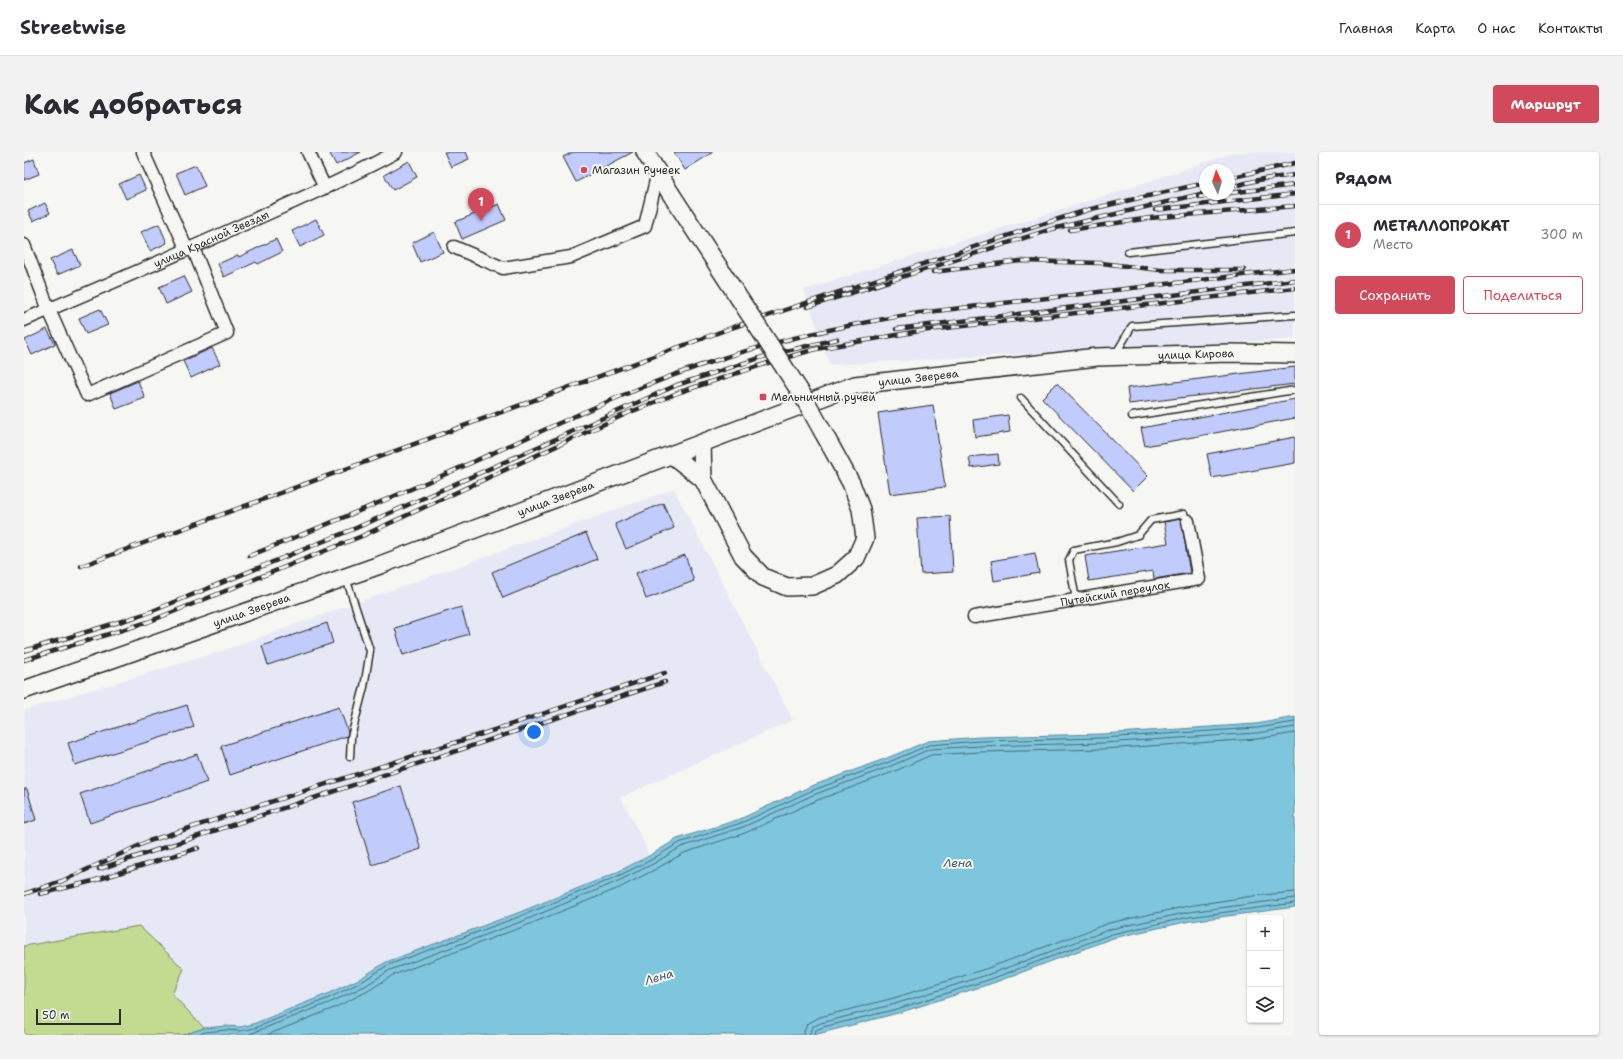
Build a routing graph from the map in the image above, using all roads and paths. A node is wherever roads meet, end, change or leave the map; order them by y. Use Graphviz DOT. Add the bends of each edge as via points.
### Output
graph roads {
  1 [pos="143,152"];
  2 [pos="308,152"];
  3 [pos="396,152"];
  4 [pos="646,152"];
  5 [pos="658,172"];
  6 [pos="325,188"];
  7 [pos="1295,233"];
  8 [pos="24,246"];
  9 [pos="454,247"];
  10 [pos="190,249"];
  11 [pos="1128,252"];
  12 [pos="49,310"];
  13 [pos="1295,315"];
  14 [pos="24,320"];
  15 [pos="1295,354"];
  16 [pos="1106,357"];
  17 [pos="1295,390"];
  18 [pos="1021,398"];
  19 [pos="1132,416"];
  20 [pos="702,444"];
  21 [pos="672,455"];
  22 [pos="703,479"];
  23 [pos="1119,504"];
  24 [pos="1188,521"];
  25 [pos="346,577"];
  26 [pos="1076,600"];
  27 [pos="974,617"];
  28 [pos="24,690"];
  29 [pos="350,757"];
  1 -- 10 [label="street"];
  2 -- 6 [label="street"];
  3 -- 6 [label="street, улица Красной Звезды" via="361,172"];
  4 -- 5 [label="main road"];
  5 -- 9 [label="street" via="644,226 571,257 503,268"];
  5 -- 22 [label="main road, bridge" via="803,396 851,482 861,508 865,538 856,558 837,575 812,586 787,588 763,576 743,556"];
  6 -- 10 [label="street, улица Красной Звезды"];
  7 -- 11 [label="lane"];
  8 -- 12 [label="street"];
  10 -- 12 [label="street, улица Красной Звезды"];
  10 -- 12 [label="street" via="227,333 87,395"];
  12 -- 14 [label="street, улица Красной Звезды"];
  13 -- 16 [label="lane" via="1132,326"];
  15 -- 16 [label="main road, улица Кирова" via="1229,353"];
  16 -- 20 [label="main road, улица Зверева" via="856,385"];
  17 -- 19 [label="lane"];
  18 -- 23 [label="lane"];
  20 -- 21 [label="main road, улица Зверева"];
  20 -- 22 [label="main road"];
  21 -- 22 [label="main road"];
  21 -- 25 [label="main road, улица Зверева"];
  24 -- 26 [label="lane" via="1184,514 1151,520 1138,535 1117,542 1074,550 1068,560"];
  24 -- 26 [label="street, Путейский переулок" via="1199,579"];
  25 -- 28 [label="main road, улица Зверева"];
  25 -- 29 [label="lane" via="370,651 351,737"];
  26 -- 27 [label="street, Путейский переулок"];
}
